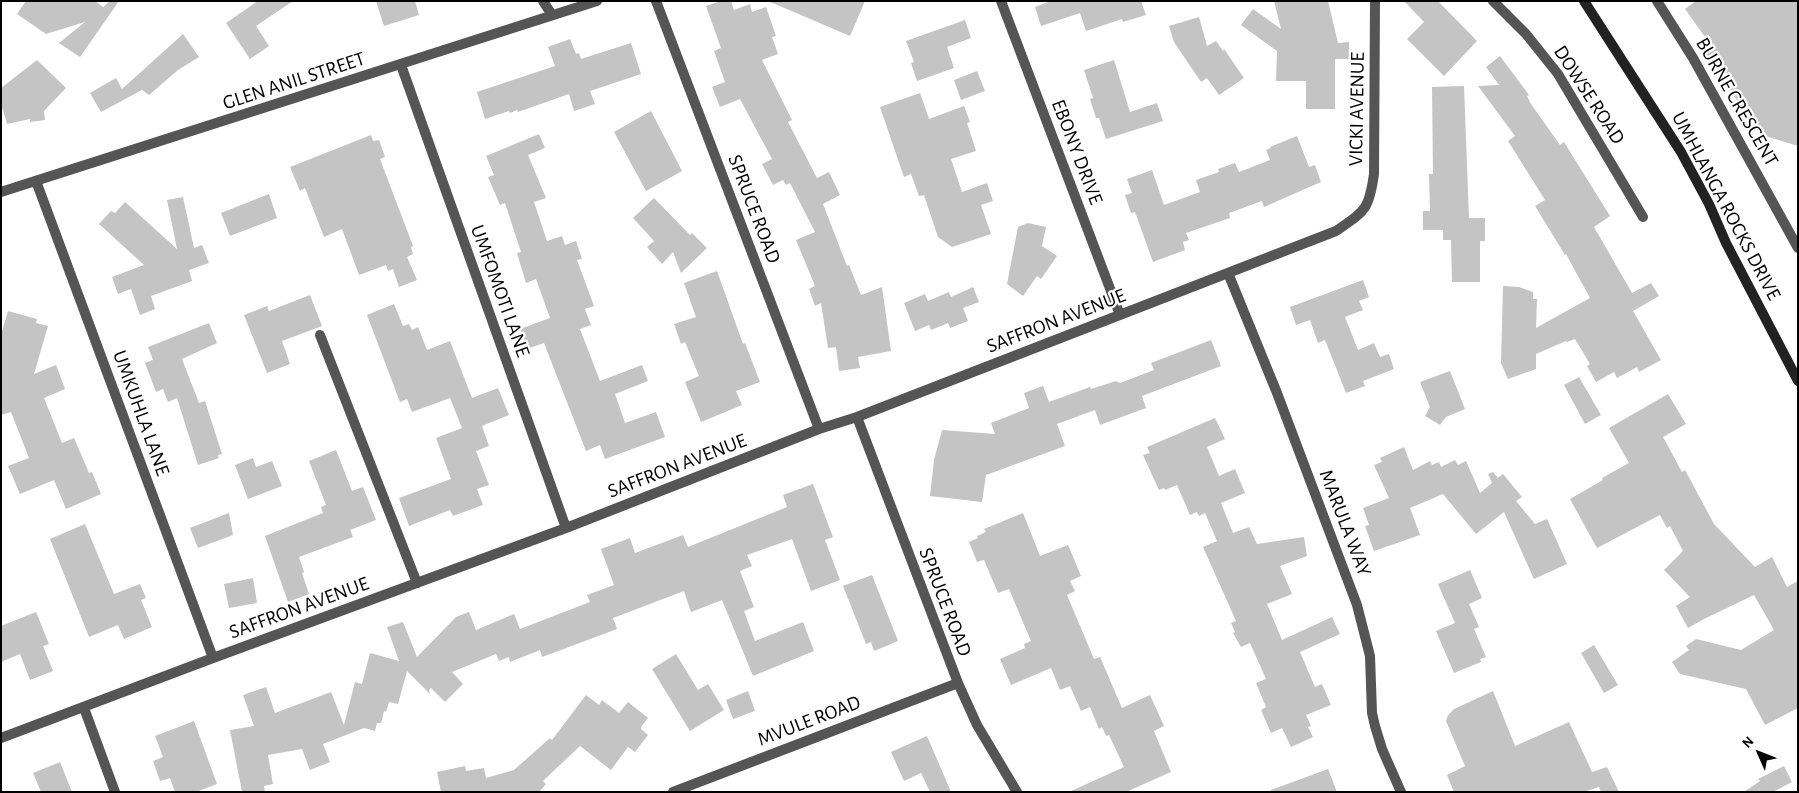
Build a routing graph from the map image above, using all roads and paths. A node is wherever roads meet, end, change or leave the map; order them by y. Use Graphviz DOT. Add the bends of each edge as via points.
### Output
graph roads {
  1 [pos="543,1"];
  2 [pos="597,1"];
  3 [pos="656,1"];
  4 [pos="1001,1"];
  5 [pos="1375,1"];
  6 [pos="1493,1"];
  7 [pos="1584,1"];
  8 [pos="1657,1"];
  9 [pos="552,15"];
  10 [pos="401,65"];
  11 [pos="36,181"];
  12 [pos="1,192"];
  13 [pos="1361,214"];
  14 [pos="1643,217"];
  15 [pos="1798,248"];
  16 [pos="1228,273"];
  17 [pos="1120,315"];
  18 [pos="320,335"];
  19 [pos="1798,380"];
  20 [pos="857,417"];
  21 [pos="819,429"];
  22 [pos="566,528"];
  23 [pos="417,583"];
  24 [pos="213,658"];
  25 [pos="958,683"];
  26 [pos="84,708"];
  27 [pos="1,738"];
  28 [pos="115,792"];
  29 [pos="673,792"];
  30 [pos="1017,792"];
  31 [pos="1401,792"];
  1 -- 9 [label="street"];
  2 -- 9 [label="street, GLEN ANIL STREET"];
  3 -- 21 [label="street, SPRUCE ROAD"];
  4 -- 17 [label="street, EBONY DRIVE"];
  5 -- 13 [label="street, VICKI AVENUE" via="1374,174 1371,197"];
  6 -- 14 [label="street, DOWSE ROAD" via="1526,34 1558,74"];
  7 -- 19 [label="main road, UMHLANGA ROCKS DRIVE" via="1680,152"];
  8 -- 15 [label="street, BURNE CRESCENT" via="1693,58"];
  9 -- 10 [label="street, GLEN ANIL STREET"];
  10 -- 11 [label="street, GLEN ANIL STREET"];
  10 -- 22 [label="street, UMFOMOTI LANE"];
  11 -- 12 [label="street, GLEN ANIL STREET"];
  11 -- 24 [label="street, UMKUHLA LANE"];
  13 -- 16 [label="street, SAFFRON AVENUE" via="1336,231"];
  16 -- 17 [label="street, SAFFRON AVENUE"];
  16 -- 31 [label="street, MARULA WAY" via="1278,393 1358,605 1370,656 1375,726"];
  17 -- 20 [label="street, SAFFRON AVENUE"];
  18 -- 23 [label="street"];
  20 -- 21 [label="street, SAFFRON AVENUE"];
  20 -- 25 [label="street, SPRUCE ROAD"];
  21 -- 22 [label="street, SAFFRON AVENUE"];
  22 -- 23 [label="street, SAFFRON AVENUE"];
  23 -- 24 [label="street, SAFFRON AVENUE"];
  24 -- 26 [label="street, SAFFRON AVENUE"];
  25 -- 29 [label="street, MVULE ROAD"];
  25 -- 30 [label="street, SPRUCE ROAD" via="977,725"];
  26 -- 27 [label="street, SAFFRON AVENUE"];
  26 -- 28 [label="street"];
}
